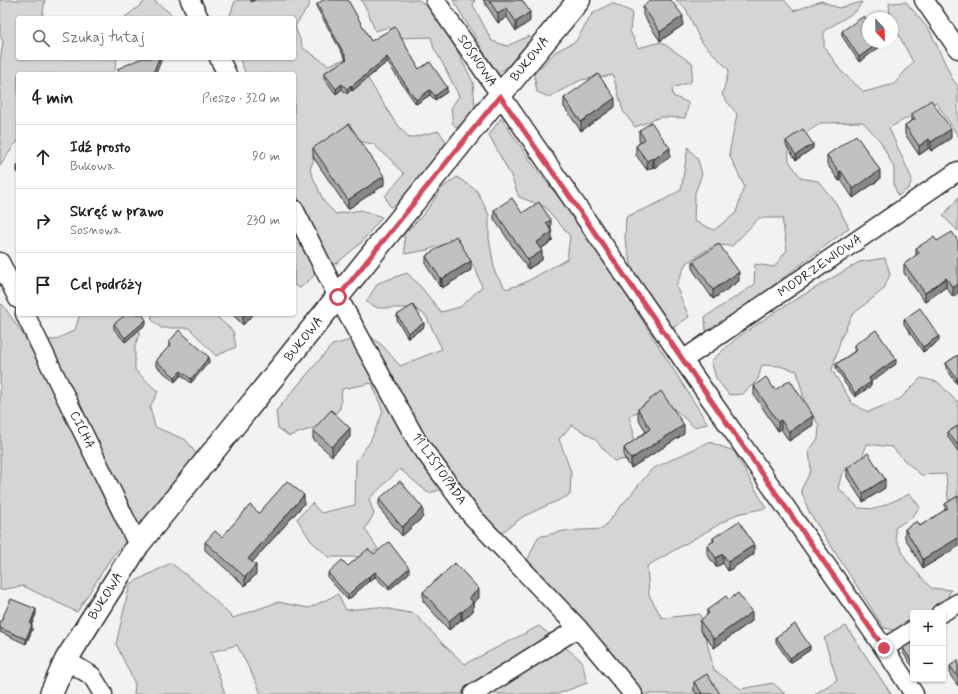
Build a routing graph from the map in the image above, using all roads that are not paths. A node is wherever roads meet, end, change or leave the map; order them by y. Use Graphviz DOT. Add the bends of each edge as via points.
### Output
graph roads {
  1 [pos="190,0"];
  2 [pos="435,0"];
  3 [pos="578,0"];
  4 [pos="924,0"];
  5 [pos="198,16"];
  6 [pos="958,49"];
  7 [pos="220,60"];
  8 [pos="225,72"];
  9 [pos="500,96"];
  10 [pos="958,171"];
  11 [pos="296,213"];
  12 [pos="0,262"];
  13 [pos="16,295"];
  14 [pos="338,297"];
  15 [pos="26,316"];
  16 [pos="683,360"];
  17 [pos="138,545"];
  18 [pos="958,603"];
  19 [pos="946,610"];
  20 [pos="578,628"];
  21 [pos="910,632"];
  22 [pos="884,648"];
  23 [pos="66,660"];
  24 [pos="51,694"];
  25 [pos="103,694"];
  26 [pos="473,694"];
  27 [pos="633,694"];
  28 [pos="914,694"];
  1 -- 5 [label="street"];
  2 -- 9 [label="street, SOSNOWA"];
  3 -- 9 [label="street, BUKOWA"];
  4 -- 6 [label="street"];
  7 -- 8 [label="street"];
  9 -- 14 [label="street, BUKOWA"];
  9 -- 16 [label="street, SOSNOWA"];
  10 -- 16 [label="street, MODRZEWIOWA"];
  11 -- 14 [label="street, 11 LISTOPADA"];
  12 -- 13 [label="street"];
  14 -- 17 [label="street, BUKOWA"];
  14 -- 20 [label="street, 11 LISTOPADA" via="417,441 471,515"];
  15 -- 17 [label="street, CICHA"];
  16 -- 22 [label="street, SOSNOWA"];
  17 -- 23 [label="street, BUKOWA"];
  18 -- 19 [label="street"];
  20 -- 26 [label="street"];
  20 -- 27 [label="street, 11 LISTOPADA"];
  21 -- 22 [label="street"];
  22 -- 28 [label="street, SOSNOWA"];
  23 -- 24 [label="street, BUKOWA"];
  23 -- 25 [label="street" via="92,676"];
}
